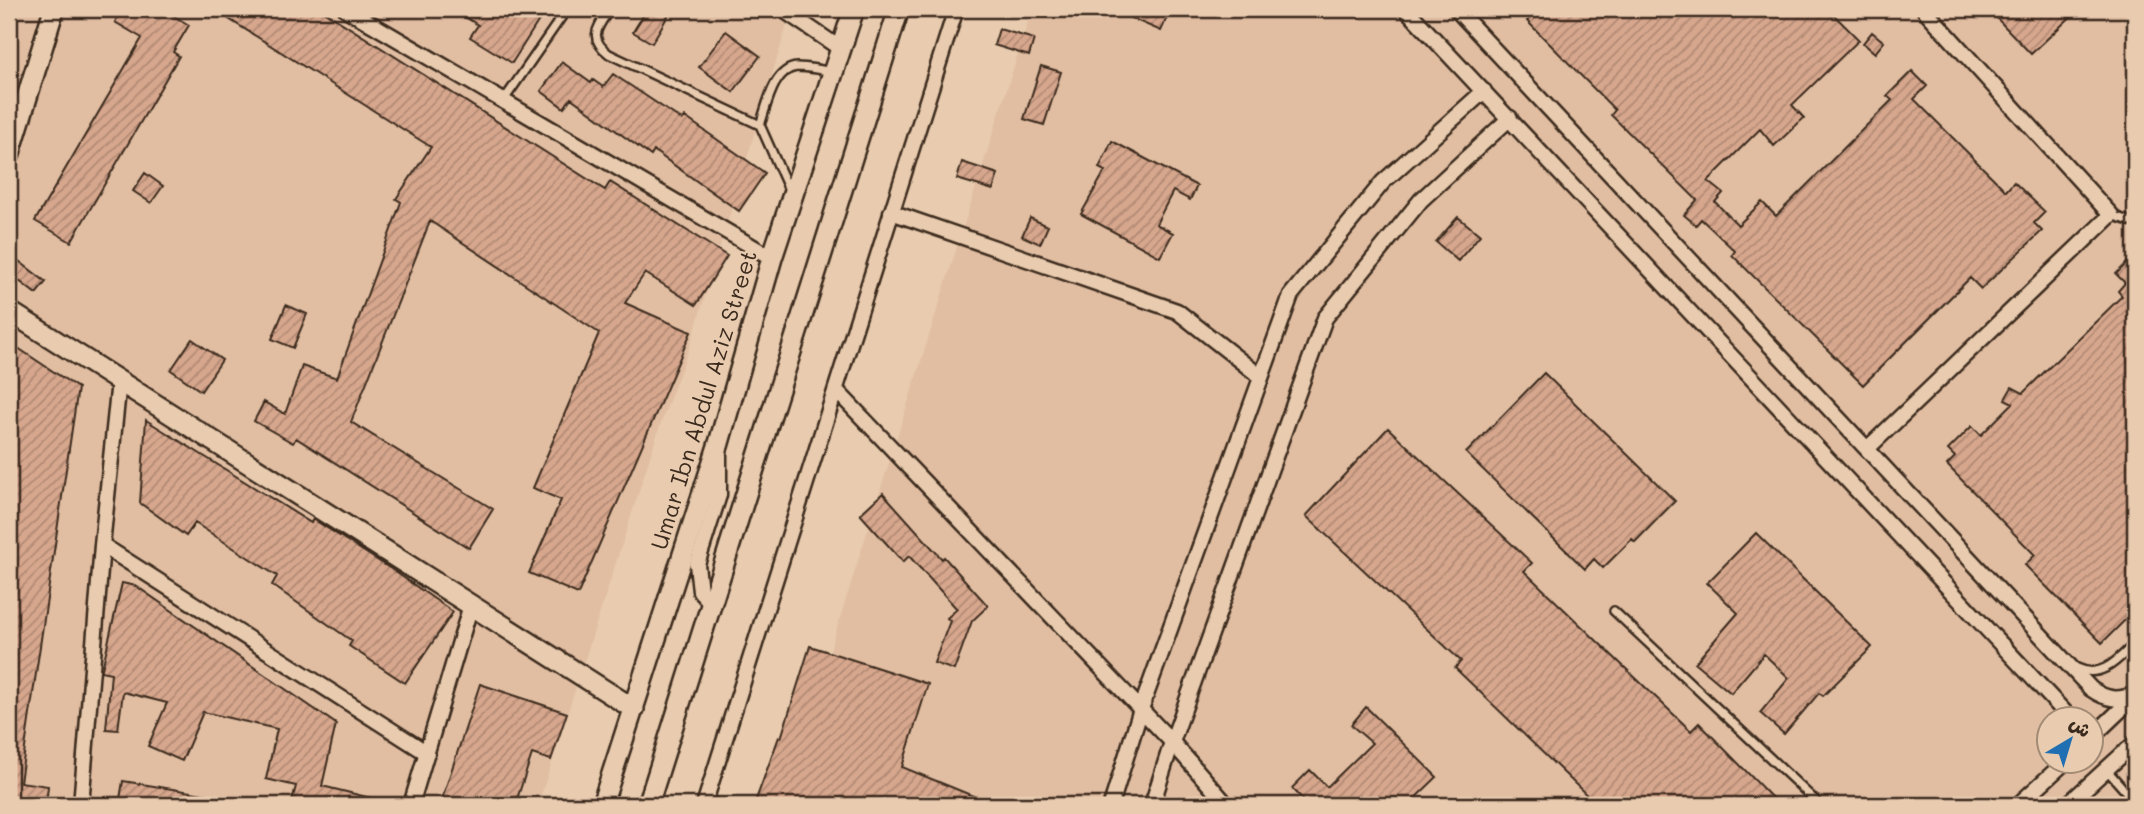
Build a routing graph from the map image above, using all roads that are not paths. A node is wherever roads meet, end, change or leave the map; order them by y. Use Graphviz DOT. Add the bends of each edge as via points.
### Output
graph roads {
  1 [pos="54,9"];
  2 [pos="346,9"];
  3 [pos="567,9"];
  4 [pos="610,9"];
  5 [pos="782,9"];
  6 [pos="855,9"];
  7 [pos="899,9"];
  8 [pos="956,9"];
  9 [pos="1405,9"];
  10 [pos="1456,9"];
  11 [pos="1924,9"];
  12 [pos="841,49"];
  13 [pos="834,71"];
  14 [pos="1484,91"];
  15 [pos="503,101"];
  16 [pos="1510,118"];
  17 [pos="760,125"];
  18 [pos="9,156"];
  19 [pos="792,197"];
  20 [pos="891,212"];
  21 [pos="2111,215"];
  22 [pos="2135,223"];
  23 [pos="772,258"];
  24 [pos="9,311"];
  25 [pos="1261,377"];
  26 [pos="120,381"];
  27 [pos="836,390"];
  28 [pos="719,443"];
  29 [pos="1868,448"];
  30 [pos="102,545"];
  31 [pos="711,603"];
  32 [pos="471,605"];
  33 [pos="1614,611"];
  34 [pos="2135,643"];
  35 [pos="2065,660"];
  36 [pos="2135,695"];
  37 [pos="2060,706"];
  38 [pos="634,709"];
  39 [pos="1141,709"];
  40 [pos="2106,723"];
  41 [pos="1172,742"];
  42 [pos="2135,743"];
  43 [pos="427,753"];
  44 [pos="2106,769"];
  45 [pos="2049,776"];
  46 [pos="2098,776"];
  47 [pos="2135,802"];
  48 [pos="81,805"];
  49 [pos="411,805"];
  50 [pos="602,805"];
  51 [pos="648,805"];
  52 [pos="704,805"];
  53 [pos="1111,805"];
  54 [pos="1152,805"];
  55 [pos="1227,805"];
  56 [pos="1820,805"];
  57 [pos="2018,805"];
  58 [pos="2067,805"];
  1 -- 18 [label="main road"];
  2 -- 15 [label="street"];
  3 -- 15 [label="lane"];
  4 -- 17 [label="lane" via="596,38 609,54"];
  5 -- 12 [label="street"];
  6 -- 12 [label="main road, Umar Ibn Abdul Aziz Street"];
  7 -- 31 [label="main road"];
  8 -- 20 [label="street"];
  9 -- 14 [label="street"];
  10 -- 29 [label="street"];
  11 -- 21 [label="street"];
  12 -- 13 [label="main road, Umar Ibn Abdul Aziz Street"];
  13 -- 17 [label="lane" via="786,70 779,76"];
  13 -- 19 [label="main road, Umar Ibn Abdul Aziz Street"];
  14 -- 16 [label="street"];
  14 -- 25 [label="street" via="1382,182 1291,295"];
  15 -- 23 [label="street"];
  16 -- 37 [label="street"];
  16 -- 41 [label="street" via="1421,200 1325,318"];
  17 -- 19 [label="lane"];
  19 -- 23 [label="main road, Umar Ibn Abdul Aziz Street"];
  20 -- 25 [label="street" via="1177,311"];
  20 -- 27 [label="street"];
  21 -- 22 [label="lane"];
  21 -- 29 [label="street"];
  23 -- 28 [label="main road, Umar Ibn Abdul Aziz Street"];
  24 -- 26 [label="main road"];
  25 -- 39 [label="street"];
  26 -- 30 [label="street"];
  26 -- 32 [label="main road"];
  27 -- 39 [label="street"];
  27 -- 52 [label="street"];
  28 -- 31 [label="street" via="719,495 697,564 700,591"];
  28 -- 38 [label="main road, Umar Ibn Abdul Aziz Street"];
  29 -- 35 [label="street"];
  30 -- 43 [label="street"];
  30 -- 48 [label="street"];
  31 -- 51 [label="main road"];
  32 -- 38 [label="main road"];
  32 -- 43 [label="street"];
  33 -- 56 [label="lane"];
  34 -- 35 [label="lane" via="2114,663 2096,672"];
  35 -- 36 [label="street" via="2101,695 2122,699"];
  36 -- 40 [label="street"];
  38 -- 50 [label="main road, Umar Ibn Abdul Aziz Street"];
  39 -- 41 [label="street"];
  39 -- 53 [label="street"];
  41 -- 54 [label="street"];
  41 -- 55 [label="street"];
  42 -- 44 [label="street"];
  43 -- 49 [label="street"];
  44 -- 47 [label="lane"];
  45 -- 57 [label="street"];
  46 -- 58 [label="street"];
}
